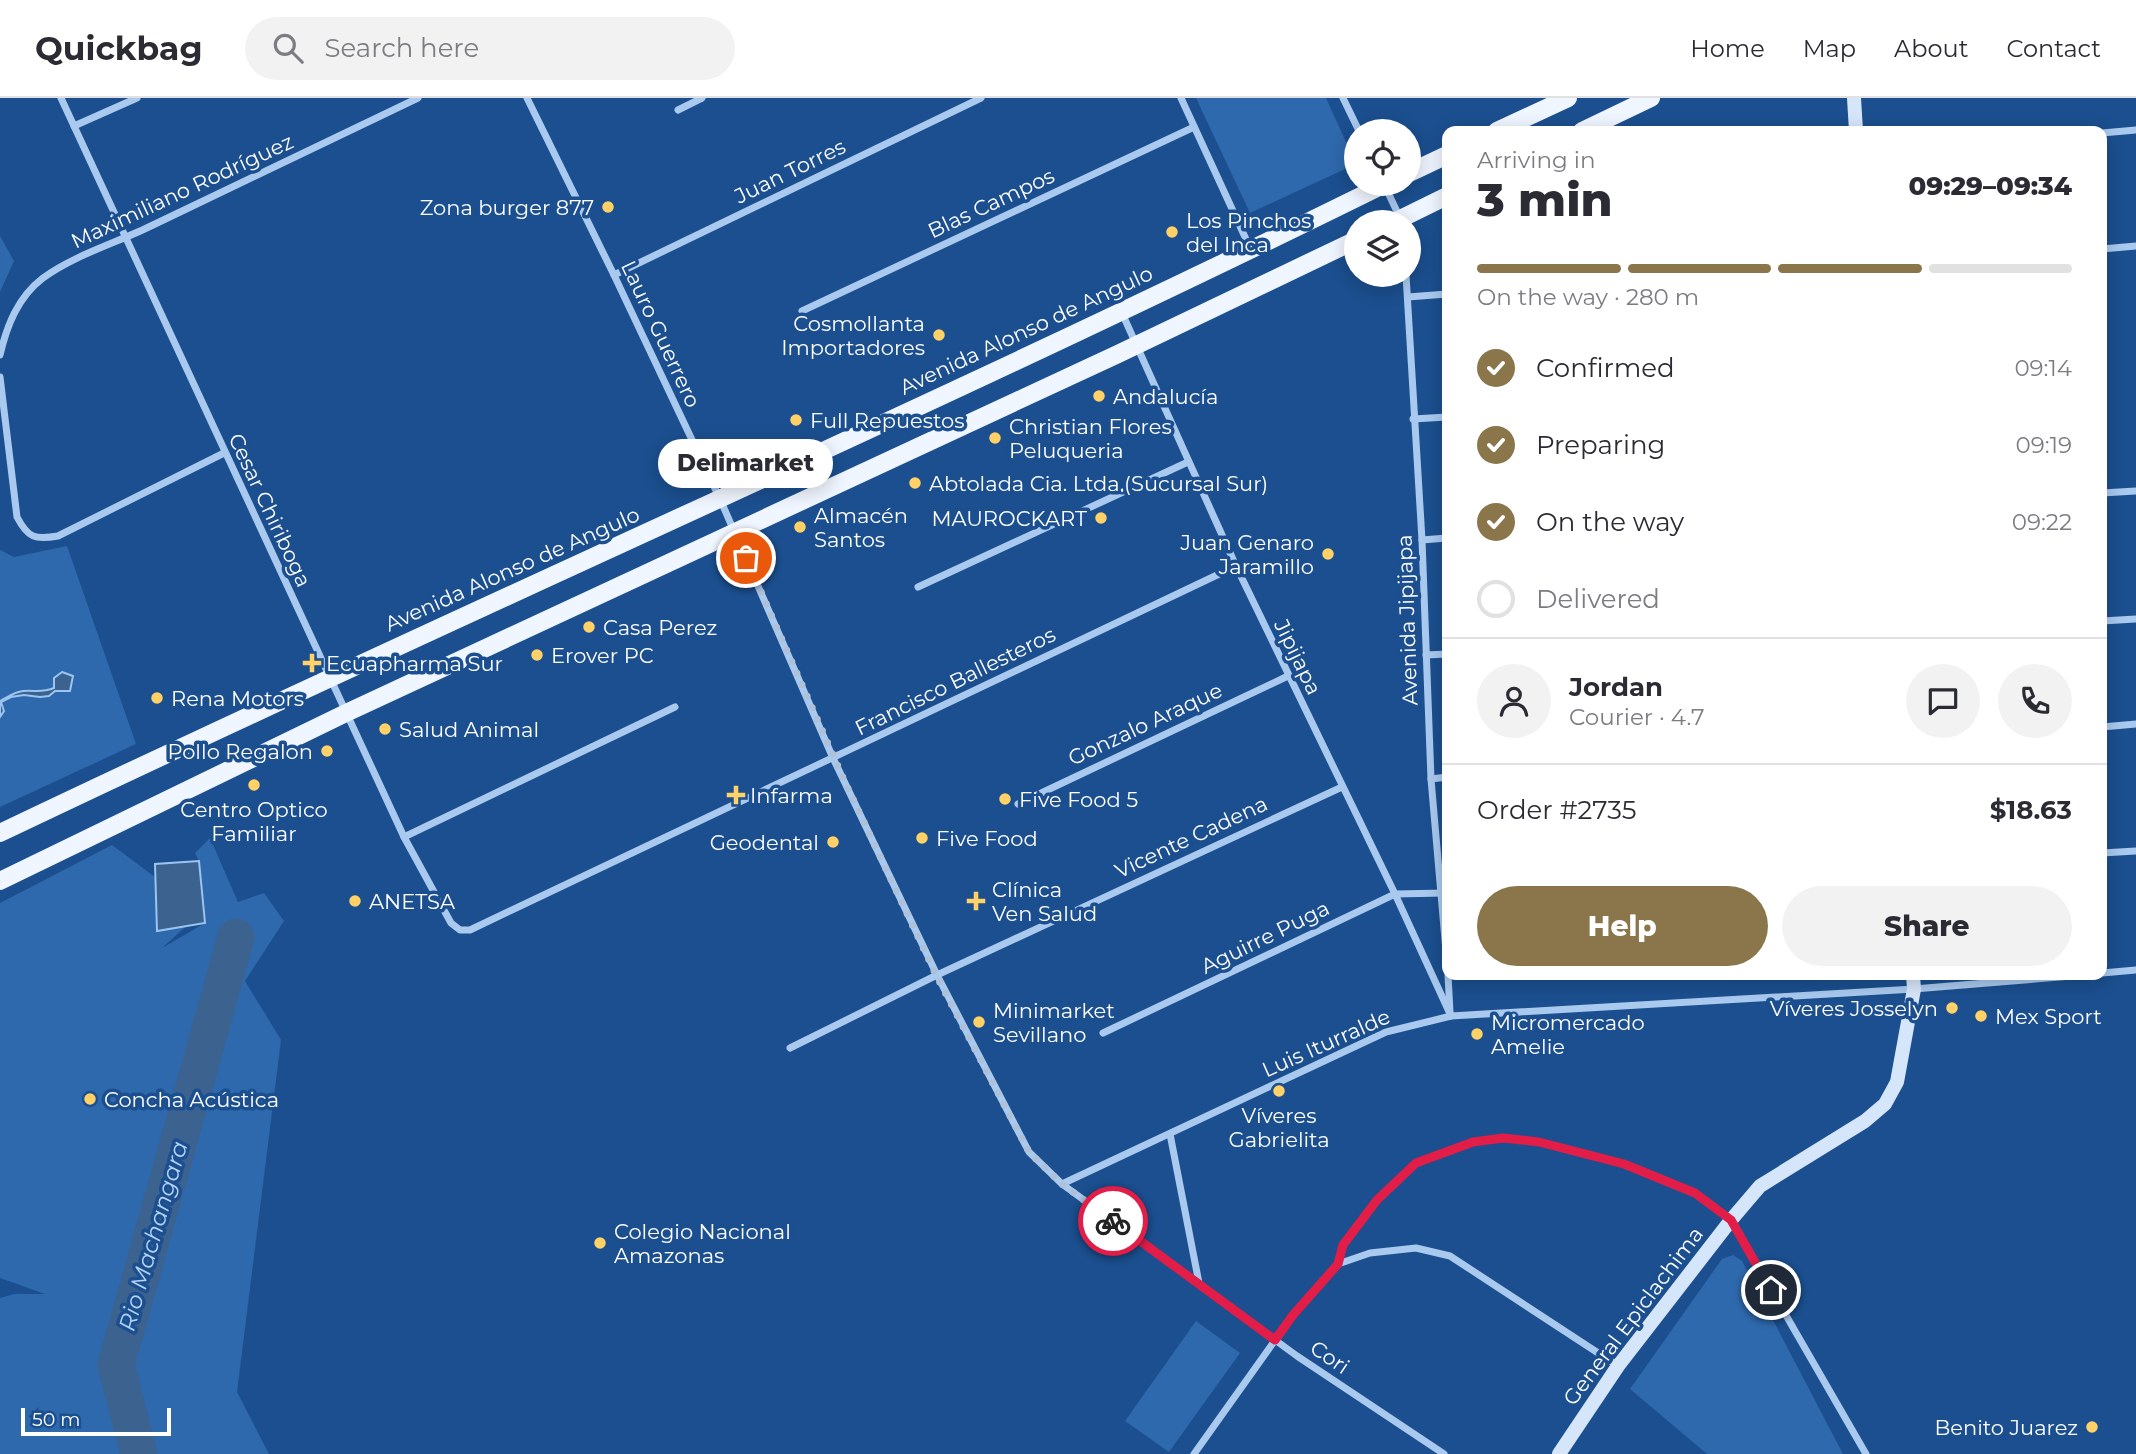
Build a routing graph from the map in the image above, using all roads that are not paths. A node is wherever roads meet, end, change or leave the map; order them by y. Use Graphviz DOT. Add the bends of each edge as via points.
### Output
graph roads {
  1 [pos="61,98"];
  2 [pos="137,98"];
  3 [pos="418,98"];
  4 [pos="527,98"];
  5 [pos="702,98"];
  6 [pos="981,98"];
  7 [pos="1181,98"];
  8 [pos="1343,98"];
  9 [pos="1568,98"];
  10 [pos="1651,98"];
  11 [pos="1854,98"];
  12 [pos="678,110"];
  13 [pos="1353,119"];
  14 [pos="74,126"];
  15 [pos="1508,126"];
  16 [pos="1592,126"];
  17 [pos="1856,126"];
  18 [pos="1194,127"];
  19 [pos="2136,130"];
  20 [pos="2107,133"];
  21 [pos="1442,157"];
  22 [pos="1421,167"];
  23 [pos="1360,196"];
  24 [pos="1442,199"];
  25 [pos="1420,210"];
  26 [pos="126,238"];
  27 [pos="1344,246"];
  28 [pos="2136,246"];
  29 [pos="2107,249"];
  30 [pos="1251,250"];
  31 [pos="614,275"];
  32 [pos="1407,287"];
  33 [pos="1442,294"];
  34 [pos="1408,297"];
  35 [pos="802,311"];
  36 [pos="1121,311"];
  37 [pos="1137,345"];
  38 [pos="0,355"];
  39 [pos="0,377"];
  40 [pos="1442,417"];
  41 [pos="1413,419"];
  42 [pos="224,453"];
  43 [pos="1188,462"];
  44 [pos="2136,491"];
  45 [pos="2107,493"];
  46 [pos="720,499"];
  47 [pos="735,533"];
  48 [pos="1442,538"];
  49 [pos="1422,540"];
  50 [pos="1236,566"];
  51 [pos="918,587"];
  52 [pos="2136,619"];
  53 [pos="2107,621"];
  54 [pos="1442,654"];
  55 [pos="1426,656"];
  56 [pos="1287,676"];
  57 [pos="329,677"];
  58 [pos="675,707"];
  59 [pos="346,713"];
  60 [pos="2136,723"];
  61 [pos="2107,726"];
  62 [pos="833,758"];
  63 [pos="1442,778"];
  64 [pos="1431,779"];
  65 [pos="1342,786"];
  66 [pos="1018,804"];
  67 [pos="0,833"];
  68 [pos="404,837"];
  69 [pos="2136,851"];
  70 [pos="2107,853"];
  71 [pos="1442,869"];
  72 [pos="0,881"];
  73 [pos="1442,893"];
  74 [pos="1395,894"];
  75 [pos="460,930"];
  76 [pos="2136,971"];
  77 [pos="2107,973"];
  78 [pos="936,975"];
  79 [pos="1448,980"];
  80 [pos="1962,980"];
  81 [pos="1913,982"];
  82 [pos="1451,1016"];
  83 [pos="1103,1033"];
  84 [pos="790,1048"];
  85 [pos="1170,1133"];
  86 [pos="1062,1184"];
  87 [pos="1731,1220"];
  88 [pos="1338,1264"];
  89 [pos="1200,1284"];
  90 [pos="1275,1340"];
  91 [pos="1618,1366"];
  92 [pos="1194,1454"];
  93 [pos="1444,1454"];
  94 [pos="1559,1454"];
  95 [pos="1866,1454"];
  1 -- 14 [label="street, Cesar Chiriboga"];
  2 -- 14 [label="street"];
  3 -- 26 [label="street, Maximiliano Rodríguez"];
  4 -- 31 [label="street, Lauro Guerrero"];
  5 -- 12 [label="street"];
  6 -- 31 [label="street, Juan Torres"];
  7 -- 18 [label="street"];
  8 -- 13 [label="street"];
  9 -- 15 [label="main road"];
  10 -- 16 [label="main road"];
  11 -- 17 [label="street"];
  14 -- 26 [label="street, Cesar Chiriboga"];
  18 -- 30 [label="street"];
  18 -- 35 [label="street, Blas Campos"];
  19 -- 20 [label="street"];
  21 -- 22 [label="main road"];
  23 -- 30 [label="main road, Avenida Alonso de Angulo"];
  24 -- 25 [label="main road"];
  26 -- 38 [label="street, Maximiliano Rodríguez" via="63,266 25,295 5,333"];
  26 -- 42 [label="street, Cesar Chiriboga"];
  27 -- 37 [label="main road"];
  28 -- 29 [label="street"];
  30 -- 36 [label="main road, Avenida Alonso de Angulo"];
  31 -- 46 [label="street, Lauro Guerrero"];
  32 -- 34 [label="street, Avenida Jipijapa"];
  33 -- 34 [label="street"];
  34 -- 41 [label="street, Avenida Jipijapa"];
  36 -- 37 [label="street, Jipijapa"];
  36 -- 46 [label="main road, Avenida Alonso de Angulo"];
  37 -- 43 [label="street, Jipijapa"];
  37 -- 47 [label="main road"];
  39 -- 42 [label="street" via="17,517 32,537 58,536"];
  40 -- 41 [label="street"];
  41 -- 49 [label="street, Avenida Jipijapa"];
  42 -- 57 [label="street, Cesar Chiriboga"];
  43 -- 50 [label="street, Jipijapa"];
  43 -- 51 [label="street"];
  44 -- 45 [label="street"];
  46 -- 47 [label="street, Lauro Guerrero"];
  46 -- 57 [label="main road, Avenida Alonso de Angulo"];
  47 -- 59 [label="main road"];
  47 -- 62 [label="street, Lauro Guerrero"];
  48 -- 49 [label="street"];
  49 -- 55 [label="street, Avenida Jipijapa"];
  50 -- 56 [label="street, Jipijapa"];
  50 -- 62 [label="street, Francisco Ballesteros"];
  52 -- 53 [label="street"];
  54 -- 55 [label="street"];
  55 -- 64 [label="street, Avenida Jipijapa"];
  56 -- 65 [label="street, Jipijapa"];
  56 -- 66 [label="street, Gonzalo Araque"];
  57 -- 59 [label="street, Cesar Chiriboga"];
  57 -- 67 [label="main road, Avenida Alonso de Angulo"];
  58 -- 68 [label="street"];
  59 -- 68 [label="street, Cesar Chiriboga"];
  59 -- 72 [label="main road"];
  60 -- 61 [label="street"];
  62 -- 75 [label="street, Francisco Ballesteros" via="470,930"];
  62 -- 78 [label="street, Lauro Guerrero"];
  63 -- 64 [label="street"];
  64 -- 71 [label="street, Avenida Jipijapa"];
  65 -- 74 [label="street, Jipijapa"];
  65 -- 78 [label="street, Vicente Cadena"];
  68 -- 75 [label="street, Cesar Chiriboga" via="451,923"];
  69 -- 70 [label="street"];
  73 -- 74 [label="street, Aguirre Puga"];
  74 -- 82 [label="street, Jipijapa"];
  74 -- 83 [label="street, Aguirre Puga"];
  76 -- 77 [label="street"];
  78 -- 84 [label="street, Vicente Cadena"];
  78 -- 86 [label="street, Lauro Guerrero" via="1029,1152"];
  79 -- 82 [label="street"];
  80 -- 81 [label="street, Luis Iturralde"];
  81 -- 82 [label="street, Luis Iturralde"];
  81 -- 87 [label="street, General Epiclachima" via="1897,1082 1885,1104 1760,1186"];
  82 -- 85 [label="street, Luis Iturralde" via="1386,1032"];
  85 -- 86 [label="street, Luis Iturralde"];
  85 -- 89 [label="street"];
  86 -- 89 [label="street, Cori"];
  87 -- 88 [label="street" via="1695,1193 1624,1164 1539,1142 1503,1138 1473,1142 1416,1163 1377,1200 1343,1245"];
  87 -- 91 [label="street, General Epiclachima"];
  87 -- 95 [label="street"];
  88 -- 90 [label="street"];
  88 -- 91 [label="street" via="1370,1253 1416,1248 1450,1256"];
  89 -- 90 [label="street, Cori"];
  90 -- 92 [label="street"];
  90 -- 93 [label="street, Cori"];
  91 -- 94 [label="street, General Epiclachima"];
}
